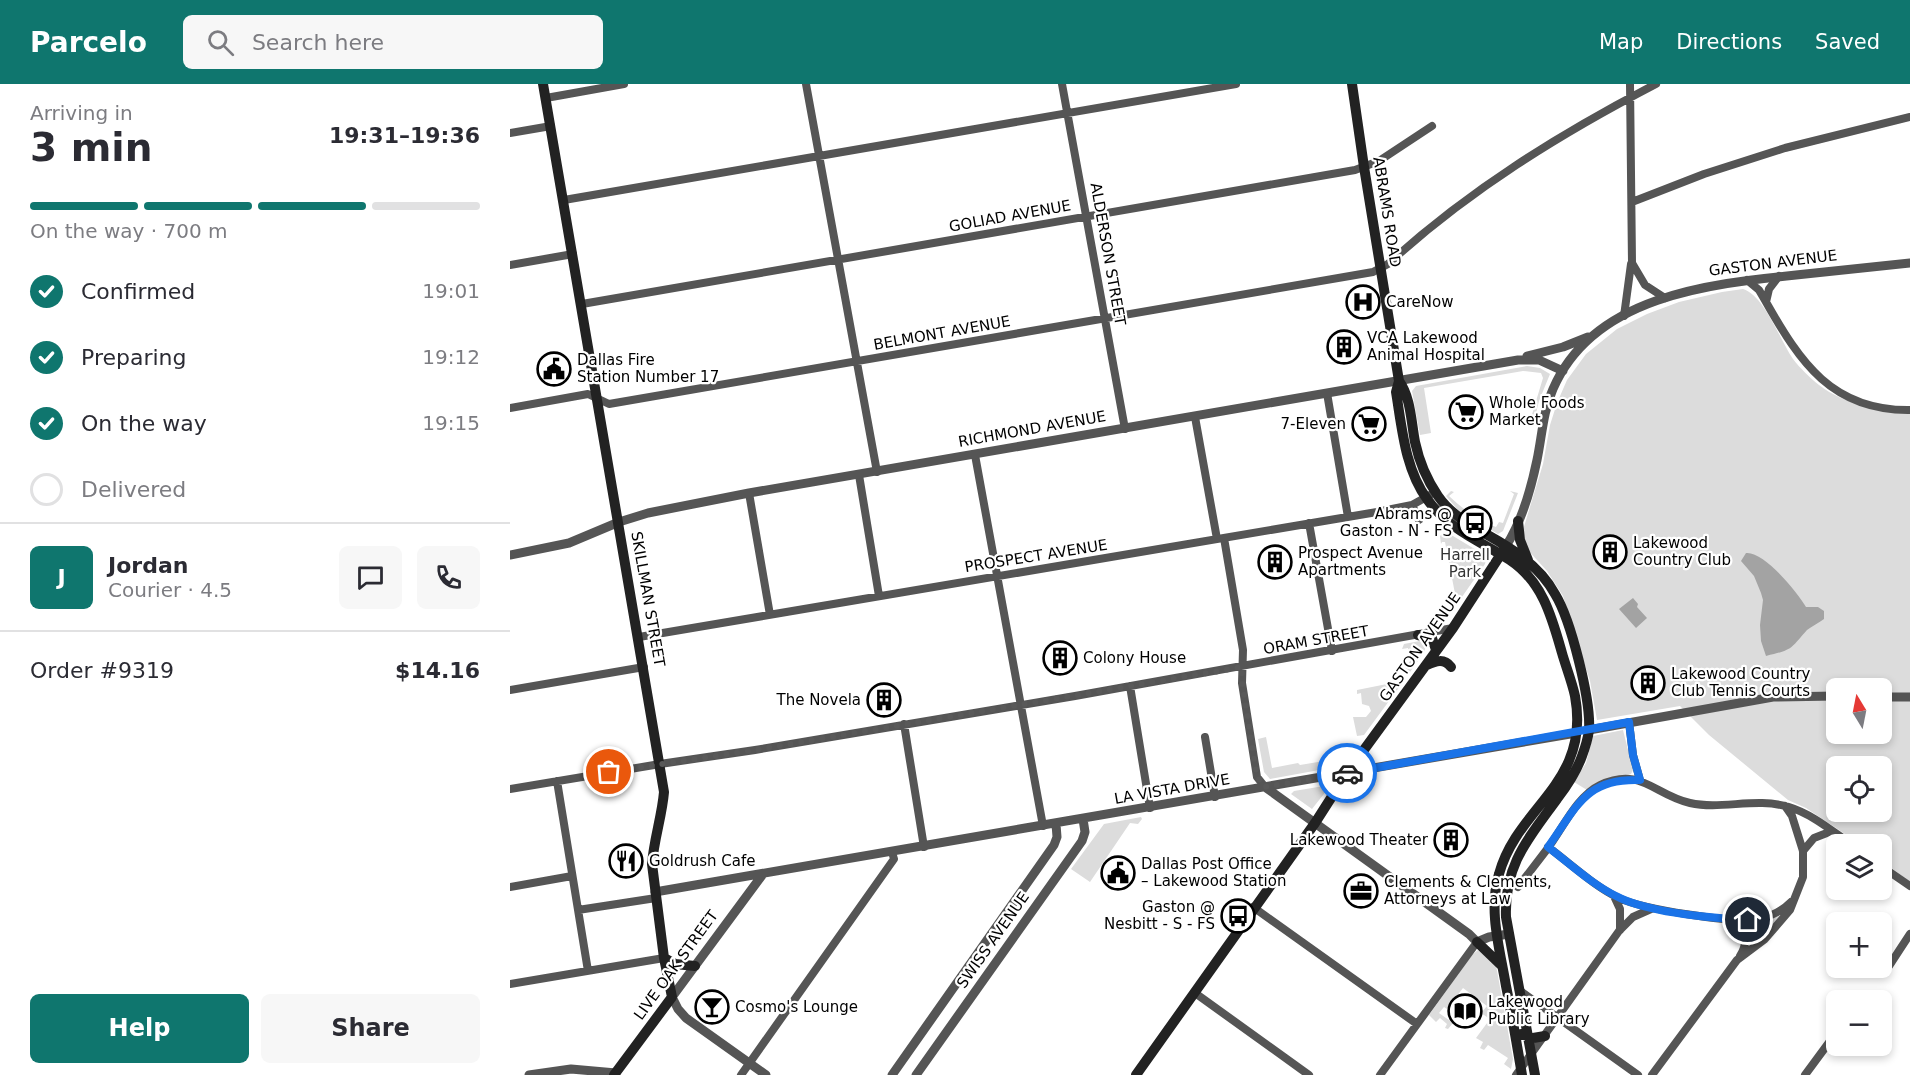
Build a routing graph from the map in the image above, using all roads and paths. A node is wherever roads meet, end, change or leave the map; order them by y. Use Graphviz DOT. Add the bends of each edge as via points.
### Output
graph roads {
  1 [pos="543,84"];
  2 [pos="624,84"];
  3 [pos="806,84"];
  4 [pos="1062,84"];
  5 [pos="1236,84"];
  6 [pos="1352,84"];
  7 [pos="1630,84"];
  8 [pos="1656,84"];
  9 [pos="546,98"];
  10 [pos="1630,98"];
  11 [pos="1067,112"];
  12 [pos="1910,117"];
  13 [pos="551,126"];
  14 [pos="1432,126"];
  15 [pos="510,133"];
  16 [pos="819,156"];
  17 [pos="1364,167"];
  18 [pos="564,200"];
  19 [pos="1632,202"];
  20 [pos="1086,217"];
  21 [pos="573,254"];
  22 [pos="837,259"];
  23 [pos="1632,263"];
  24 [pos="1910,263"];
  25 [pos="510,265"];
  26 [pos="1380,269"];
  27 [pos="1779,276"];
  28 [pos="1747,280"];
  29 [pos="1665,298"];
  30 [pos="1766,302"];
  31 [pos="582,304"];
  32 [pos="1624,316"];
  33 [pos="1104,319"];
  34 [pos="1598,332"];
  35 [pos="1518,360"];
  36 [pos="856,362"];
  37 [pos="1563,371"];
  38 [pos="1399,381"];
  39 [pos="1327,393"];
  40 [pos="598,399"];
  41 [pos="510,408"];
  42 [pos="1910,410"];
  43 [pos="1195,417"];
  44 [pos="1125,429"];
  45 [pos="975,454"];
  46 [pos="877,471"];
  47 [pos="859,475"];
  48 [pos="749,493"];
  49 [pos="1430,495"];
  50 [pos="1412,505"];
  51 [pos="1348,517"];
  52 [pos="1419,520"];
  53 [pos="1518,521"];
  54 [pos="619,522"];
  55 [pos="1310,524"];
  56 [pos="1221,539"];
  57 [pos="1503,550"];
  58 [pos="510,555"];
  59 [pos="1529,563"];
  60 [pos="997,576"];
  61 [pos="879,596"];
  62 [pos="770,615"];
  63 [pos="1453,628"];
  64 [pos="1570,634"];
  65 [pos="1418,635"];
  66 [pos="639,637"];
  67 [pos="1558,637"];
  68 [pos="1436,650"];
  69 [pos="1332,651"];
  70 [pos="1427,665"];
  71 [pos="644,667"];
  72 [pos="1242,667"];
  73 [pos="1451,667"];
  74 [pos="1130,686"];
  75 [pos="510,690"];
  76 [pos="1826,696"];
  77 [pos="1892,697"];
  78 [pos="1910,697"];
  79 [pos="1021,705"];
  80 [pos="1629,722"];
  81 [pos="904,724"];
  82 [pos="1589,730"];
  83 [pos="1576,733"];
  84 [pos="1205,737"];
  85 [pos="660,764"];
  86 [pos="1347,773"];
  87 [pos="1640,780"];
  88 [pos="556,781"];
  89 [pos="1265,787"];
  90 [pos="510,789"];
  91 [pos="1215,796"];
  92 [pos="1785,806"];
  93 [pos="1150,808"];
  94 [pos="1083,819"];
  95 [pos="1315,823"];
  96 [pos="1056,824"];
  97 [pos="1043,826"];
  98 [pos="1832,831"];
  99 [pos="1836,834"];
  100 [pos="924,847"];
  101 [pos="1548,847"];
  102 [pos="1509,849"];
  103 [pos="1803,850"];
  104 [pos="892,852"];
  105 [pos="763,874"];
  106 [pos="1892,874"];
  107 [pos="572,876"];
  108 [pos="733,879"];
  109 [pos="1910,886"];
  110 [pos="1518,887"];
  111 [pos="510,888"];
  112 [pos="655,895"];
  113 [pos="1613,895"];
  114 [pos="1796,897"];
  115 [pos="741,902"];
  116 [pos="1254,907"];
  117 [pos="1653,908"];
  118 [pos="578,910"];
  119 [pos="1506,912"];
  120 [pos="1736,920"];
  121 [pos="1619,931"];
  122 [pos="1503,934"];
  123 [pos="1910,934"];
  124 [pos="1477,942"];
  125 [pos="664,958"];
  126 [pos="1737,960"];
  127 [pos="1892,961"];
  128 [pos="695,966"];
  129 [pos="1503,967"];
  130 [pos="588,971"];
  131 [pos="963,976"];
  132 [pos="510,984"];
  133 [pos="978,987"];
  134 [pos="1519,990"];
  135 [pos="1195,993"];
  136 [pos="672,997"];
  137 [pos="1557,1018"];
  138 [pos="1417,1024"];
  139 [pos="1514,1029"];
  140 [pos="1528,1036"];
  141 [pos="1545,1036"];
  142 [pos="1826,1047"];
  143 [pos="1531,1055"];
  144 [pos="750,1063"];
  145 [pos="550,1071"];
  146 [pos="1519,1073"];
  147 [pos="615,1074"];
  148 [pos="529,1075"];
  149 [pos="564,1075"];
  150 [pos="741,1075"];
  151 [pos="766,1075"];
  152 [pos="892,1075"];
  153 [pos="916,1075"];
  154 [pos="1136,1075"];
  155 [pos="1309,1075"];
  156 [pos="1380,1075"];
  157 [pos="1534,1075"];
  158 [pos="1638,1075"];
  159 [pos="1652,1075"];
  160 [pos="1805,1075"];
  1 -- 9 [label="main road, SKILLMAN STREET"];
  2 -- 9 [label="street"];
  3 -- 16 [label="street"];
  4 -- 11 [label="street, ALDERSON STREET"];
  5 -- 11 [label="street"];
  6 -- 17 [label="main road, ABRAMS ROAD"];
  7 -- 10 [label="street"];
  8 -- 10 [label="street"];
  9 -- 13 [label="main road, SKILLMAN STREET"];
  10 -- 19 [label="street"];
  10 -- 26 [label="street" via="1505,171"];
  11 -- 16 [label="street"];
  11 -- 20 [label="street, ALDERSON STREET"];
  12 -- 19 [label="street" via="1785,148"];
  13 -- 15 [label="street"];
  13 -- 18 [label="main road, SKILLMAN STREET"];
  14 -- 17 [label="street, GOLIAD AVENUE"];
  16 -- 18 [label="street"];
  16 -- 22 [label="street"];
  17 -- 20 [label="street, GOLIAD AVENUE"];
  17 -- 26 [label="main road, ABRAMS ROAD"];
  18 -- 21 [label="main road, SKILLMAN STREET"];
  19 -- 23 [label="street"];
  20 -- 22 [label="street, GOLIAD AVENUE"];
  20 -- 33 [label="street, ALDERSON STREET"];
  21 -- 25 [label="street"];
  21 -- 31 [label="main road, SKILLMAN STREET"];
  22 -- 31 [label="street, GOLIAD AVENUE"];
  22 -- 36 [label="street"];
  23 -- 29 [label="street" via="1644,285"];
  23 -- 32 [label="street"];
  24 -- 27 [label="street, GASTON AVENUE"];
  26 -- 33 [label="street, BELMONT AVENUE"];
  26 -- 38 [label="main road, ABRAMS ROAD"];
  27 -- 28 [label="street, GASTON AVENUE"];
  27 -- 30 [label="street" via="1769,289"];
  28 -- 29 [label="street, GASTON AVENUE" via="1708,285"];
  28 -- 30 [label="street"];
  29 -- 32 [label="street, GASTON AVENUE"];
  30 -- 42 [label="street" via="1798,356 1826,384 1863,403"];
  31 -- 40 [label="main road, SKILLMAN STREET"];
  32 -- 34 [label="street, GASTON AVENUE"];
  33 -- 36 [label="street, BELMONT AVENUE"];
  33 -- 44 [label="street, ALDERSON STREET"];
  34 -- 35 [label="street" via="1573,344"];
  34 -- 37 [label="street, GASTON AVENUE"];
  35 -- 37 [label="street, RICHMOND AVENUE" via="1539,360"];
  35 -- 38 [label="street, RICHMOND AVENUE"];
  36 -- 40 [label="street, BELMONT AVENUE" via="609,404"];
  36 -- 46 [label="street"];
  37 -- 53 [label="street, GASTON AVENUE" via="1544,416 1538,459"];
  38 -- 39 [label="street, RICHMOND AVENUE"];
  38 -- 49 [label="main road, ABRAMS ROAD" via="1396,392 1408,460"];
  39 -- 43 [label="street, RICHMOND AVENUE"];
  39 -- 51 [label="street"];
  40 -- 41 [label="street, BELMONT AVENUE" via="588,394"];
  40 -- 54 [label="main road, SKILLMAN STREET"];
  43 -- 44 [label="street, RICHMOND AVENUE"];
  43 -- 56 [label="street"];
  44 -- 45 [label="street, RICHMOND AVENUE"];
  45 -- 46 [label="street, RICHMOND AVENUE"];
  45 -- 60 [label="street"];
  46 -- 47 [label="street, RICHMOND AVENUE"];
  47 -- 48 [label="street, RICHMOND AVENUE"];
  47 -- 61 [label="street"];
  48 -- 54 [label="street, RICHMOND AVENUE"];
  48 -- 62 [label="street"];
  49 -- 50 [label="street, PROSPECT AVENUE"];
  49 -- 57 [label="main road, ABRAMS ROAD" via="1452,526"];
  50 -- 51 [label="street, PROSPECT AVENUE"];
  50 -- 52 [label="street"];
  51 -- 55 [label="street, PROSPECT AVENUE"];
  53 -- 57 [label="street, GASTON AVENUE"];
  53 -- 59 [label="main road"];
  54 -- 58 [label="street, RICHMOND AVENUE" via="568,543"];
  54 -- 66 [label="main road, SKILLMAN STREET"];
  55 -- 56 [label="street, PROSPECT AVENUE"];
  55 -- 69 [label="street"];
  56 -- 60 [label="street, PROSPECT AVENUE"];
  56 -- 72 [label="street" via="1242,645"];
  57 -- 59 [label="main road, ABRAMS ROAD"];
  57 -- 63 [label="main road, GASTON AVENUE"];
  57 -- 67 [label="main road, ABRAMS ROAD" via="1536,585"];
  59 -- 64 [label="main road, ABRAMS ROAD" via="1555,593"];
  60 -- 61 [label="street, PROSPECT AVENUE"];
  60 -- 79 [label="street"];
  61 -- 62 [label="street, PROSPECT AVENUE"];
  62 -- 66 [label="street, PROSPECT AVENUE"];
  63 -- 65 [label="street, ORAM STREET"];
  63 -- 68 [label="main road, GASTON AVENUE"];
  64 -- 67 [label="main road"];
  64 -- 82 [label="main road, ABRAMS ROAD" via="1584,685"];
  65 -- 68 [label="main road" via="1432,638"];
  65 -- 69 [label="street, ORAM STREET"];
  66 -- 71 [label="main road, SKILLMAN STREET"];
  67 -- 83 [label="main road, ABRAMS ROAD" via="1574,691"];
  68 -- 70 [label="main road, GASTON AVENUE"];
  69 -- 72 [label="street, ORAM STREET"];
  70 -- 73 [label="main road" via="1440,661"];
  70 -- 86 [label="main road, GASTON AVENUE"];
  71 -- 75 [label="street"];
  71 -- 85 [label="main road, SKILLMAN STREET"];
  72 -- 74 [label="street, ORAM STREET"];
  72 -- 89 [label="street" via="1257,777"];
  74 -- 79 [label="street, ORAM STREET"];
  74 -- 93 [label="street"];
  76 -- 80 [label="street, LA VISTA DRIVE" via="1773,698"];
  77 -- 78 [label="street"];
  79 -- 81 [label="street, ORAM STREET"];
  79 -- 97 [label="street"];
  80 -- 82 [label="street, LA VISTA DRIVE"];
  80 -- 87 [label="street"];
  81 -- 85 [label="street, ORAM STREET"];
  81 -- 100 [label="street"];
  82 -- 83 [label="street, LA VISTA DRIVE"];
  82 -- 119 [label="main road, ABRAMS ROAD" via="1572,779 1515,859 1507,888"];
  83 -- 86 [label="street, LA VISTA DRIVE"];
  83 -- 102 [label="main road, ABRAMS ROAD" via="1569,761 1557,784"];
  84 -- 91 [label="street"];
  85 -- 88 [label="street, ORAM STREET"];
  85 -- 112 [label="main road, SKILLMAN STREET" via="664,792 653,849"];
  86 -- 89 [label="street, LA VISTA DRIVE"];
  86 -- 95 [label="main road, GASTON AVENUE"];
  87 -- 92 [label="street" via="1672,797 1697,804 1757,802"];
  87 -- 101 [label="street" via="1614,780 1592,791"];
  88 -- 90 [label="street, ORAM STREET"];
  88 -- 107 [label="street"];
  89 -- 91 [label="street, LA VISTA DRIVE"];
  89 -- 95 [label="street"];
  91 -- 93 [label="street, LA VISTA DRIVE"];
  92 -- 98 [label="street"];
  92 -- 103 [label="street"];
  93 -- 94 [label="street, LA VISTA DRIVE"];
  94 -- 96 [label="street, LA VISTA DRIVE"];
  94 -- 133 [label="street, SWISS AVENUE" via="1082,841"];
  95 -- 116 [label="main road, GASTON AVENUE"];
  95 -- 124 [label="street"];
  96 -- 97 [label="street, LA VISTA DRIVE"];
  96 -- 131 [label="street, SWISS AVENUE" via="1058,837 1054,845"];
  97 -- 100 [label="street, LA VISTA DRIVE"];
  98 -- 99 [label="street"];
  98 -- 103 [label="street" via="1814,838"];
  100 -- 104 [label="street, LA VISTA DRIVE"];
  101 -- 110 [label="street"];
  101 -- 113 [label="street"];
  102 -- 119 [label="main road" via="1501,895"];
  102 -- 122 [label="main road, ABRAMS ROAD" via="1496,890 1495,910"];
  103 -- 114 [label="street" via="1803,877"];
  104 -- 105 [label="street, LA VISTA DRIVE"];
  104 -- 144 [label="street" via="894,859"];
  105 -- 108 [label="street, LA VISTA DRIVE"];
  105 -- 115 [label="street, LIVE OAK STREET"];
  106 -- 109 [label="street"];
  107 -- 111 [label="street"];
  107 -- 118 [label="street"];
  108 -- 112 [label="street, LA VISTA DRIVE"];
  108 -- 115 [label="street" via="743,886"];
  112 -- 118 [label="street, LA VISTA DRIVE"];
  112 -- 125 [label="main road, SKILLMAN STREET"];
  113 -- 117 [label="street"];
  113 -- 121 [label="street" via="1620,909"];
  114 -- 120 [label="street" via="1770,916"];
  114 -- 126 [label="street" via="1776,928"];
  115 -- 128 [label="street, LIVE OAK STREET"];
  116 -- 135 [label="main road, GASTON AVENUE"];
  116 -- 138 [label="street"];
  117 -- 120 [label="street"];
  117 -- 121 [label="street" via="1633,917"];
  118 -- 130 [label="street"];
  119 -- 122 [label="main road, ABRAMS ROAD"];
  120 -- 126 [label="street" via="1746,943"];
  121 -- 137 [label="street"];
  122 -- 124 [label="street"];
  122 -- 129 [label="main road, ABRAMS ROAD"];
  122 -- 134 [label="main road, ABRAMS ROAD"];
  123 -- 127 [label="street"];
  124 -- 129 [label="main road"];
  124 -- 138 [label="street"];
  125 -- 128 [label="main road" via="675,964"];
  125 -- 130 [label="street"];
  125 -- 136 [label="main road, SKILLMAN STREET"];
  126 -- 159 [label="street"];
  128 -- 136 [label="street, LIVE OAK STREET"];
  129 -- 139 [label="main road, ABRAMS ROAD"];
  130 -- 132 [label="street"];
  131 -- 133 [label="street"];
  131 -- 152 [label="street, SWISS AVENUE"];
  133 -- 153 [label="street, SWISS AVENUE"];
  134 -- 137 [label="street"];
  134 -- 140 [label="main road, ABRAMS ROAD"];
  135 -- 154 [label="main road, GASTON AVENUE"];
  135 -- 155 [label="street"];
  136 -- 144 [label="street, SKILLMAN STREET" via="686,1017"];
  136 -- 147 [label="main road, LIVE OAK STREET"];
  137 -- 141 [label="street"];
  137 -- 158 [label="street"];
  138 -- 156 [label="street"];
  139 -- 140 [label="main road"];
  139 -- 146 [label="main road, ABRAMS ROAD"];
  140 -- 141 [label="main road"];
  140 -- 143 [label="main road, ABRAMS ROAD"];
  141 -- 143 [label="street"];
  142 -- 160 [label="street"];
  143 -- 146 [label="street"];
  143 -- 157 [label="main road, ABRAMS ROAD"];
  144 -- 150 [label="street"];
  144 -- 151 [label="street, SKILLMAN STREET"];
  145 -- 147 [label="street"];
  145 -- 148 [label="street"];
  145 -- 149 [label="street"];
}
